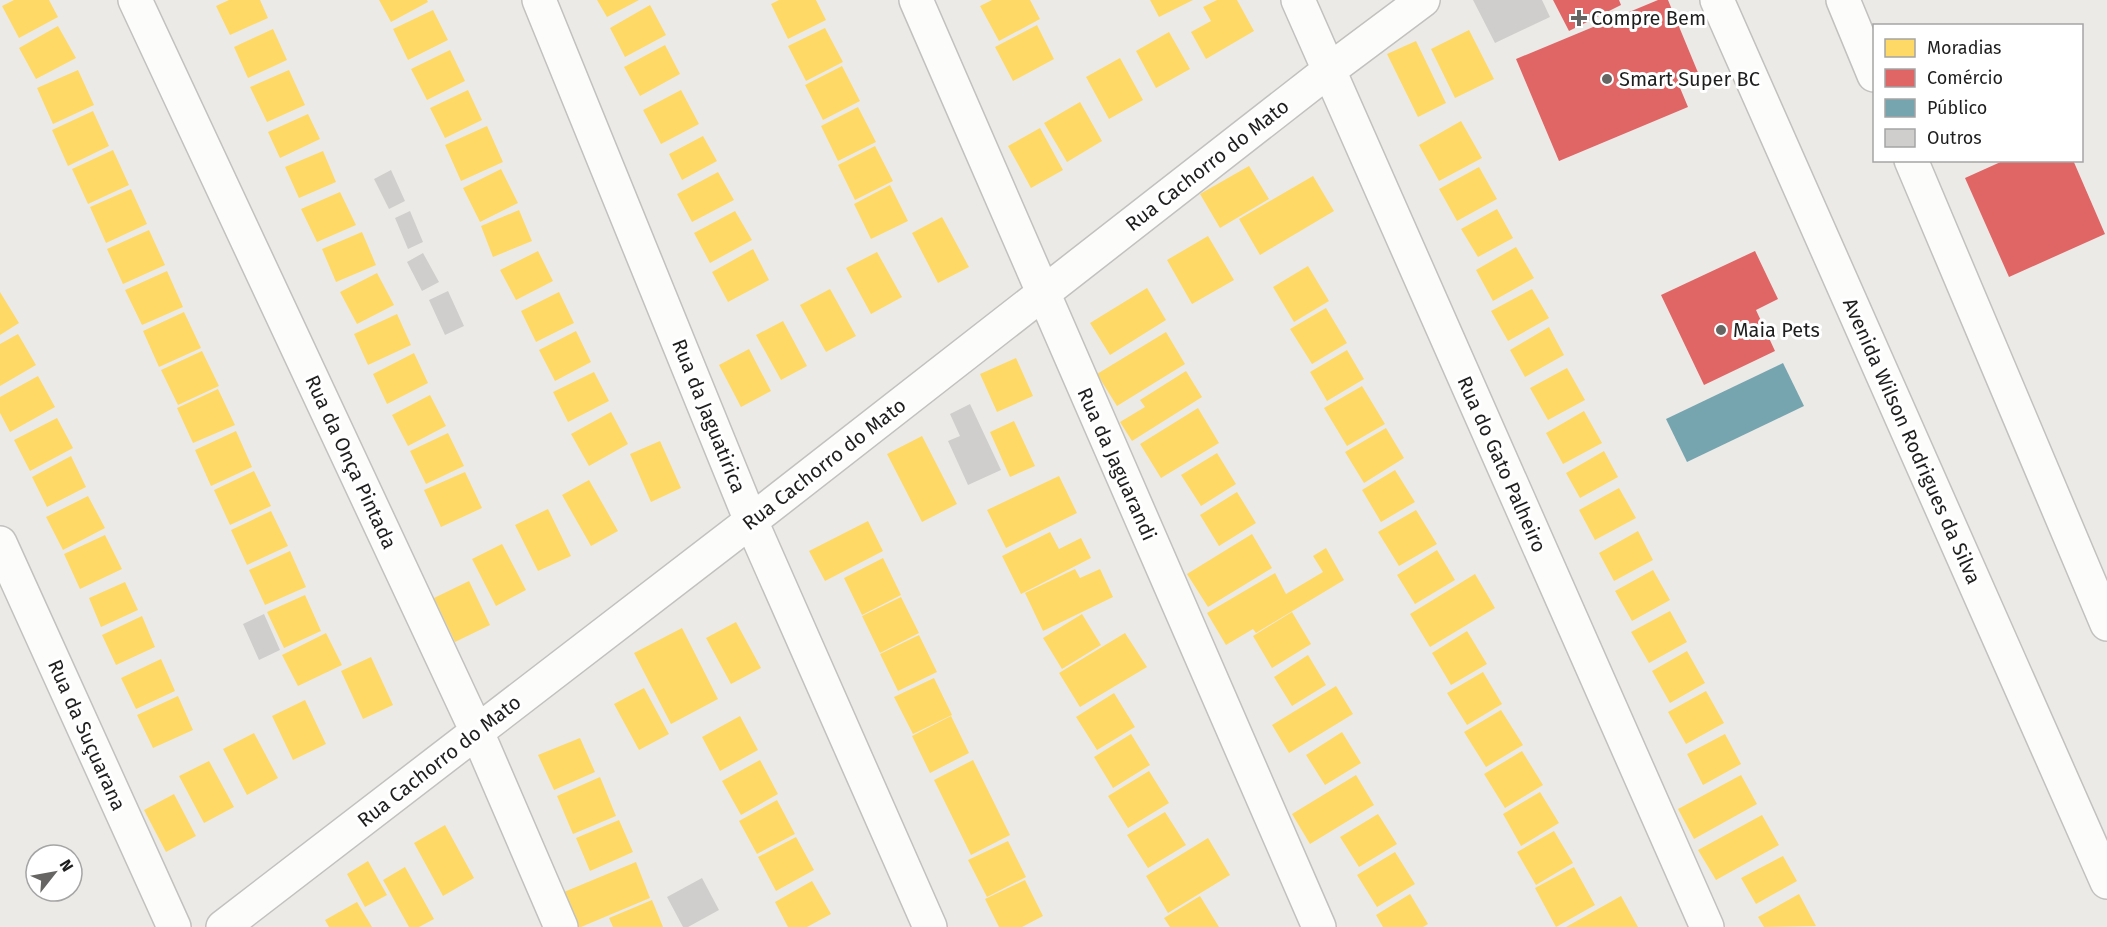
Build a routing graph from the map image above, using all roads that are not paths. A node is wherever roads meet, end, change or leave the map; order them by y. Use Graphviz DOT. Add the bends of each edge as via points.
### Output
graph roads {
  1 [pos="135,0"];
  2 [pos="539,0"];
  3 [pos="916,0"];
  4 [pos="1298,0"];
  5 [pos="1423,0"];
  6 [pos="1717,0"];
  7 [pos="1843,0"];
  8 [pos="1873,70"];
  9 [pos="1328,71"];
  10 [pos="1912,162"];
  11 [pos="1043,293"];
  12 [pos="752,521"];
  13 [pos="0,543"];
  14 [pos="2107,624"];
  15 [pos="477,732"];
  16 [pos="2107,882"];
  17 [pos="174,927"];
  18 [pos="223,927"];
  19 [pos="561,927"];
  20 [pos="930,927"];
  21 [pos="1319,927"];
  22 [pos="1707,927"];
  1 -- 15 [label="street, Rua da Onça Pintada"];
  2 -- 12 [label="street, Rua da Jaguatirica"];
  3 -- 11 [label="street, Rua da Jaguarandi"];
  4 -- 9 [label="street, Rua do Gato Palheiro"];
  5 -- 9 [label="street, Rua Cachorro do Mato"];
  6 -- 16 [label="street, Avenida Wilson Rodrigues da Silva"];
  7 -- 8 [label="street"];
  9 -- 11 [label="street, Rua Cachorro do Mato"];
  9 -- 22 [label="street, Rua do Gato Palheiro"];
  10 -- 14 [label="street"];
  11 -- 12 [label="street, Rua Cachorro do Mato"];
  11 -- 21 [label="street, Rua da Jaguarandi"];
  12 -- 15 [label="street, Rua Cachorro do Mato"];
  12 -- 20 [label="street, Rua da Jaguatirica"];
  13 -- 17 [label="street, Rua da Suçuarana"];
  15 -- 18 [label="street, Rua Cachorro do Mato"];
  15 -- 19 [label="street, Rua da Onça Pintada"];
}
